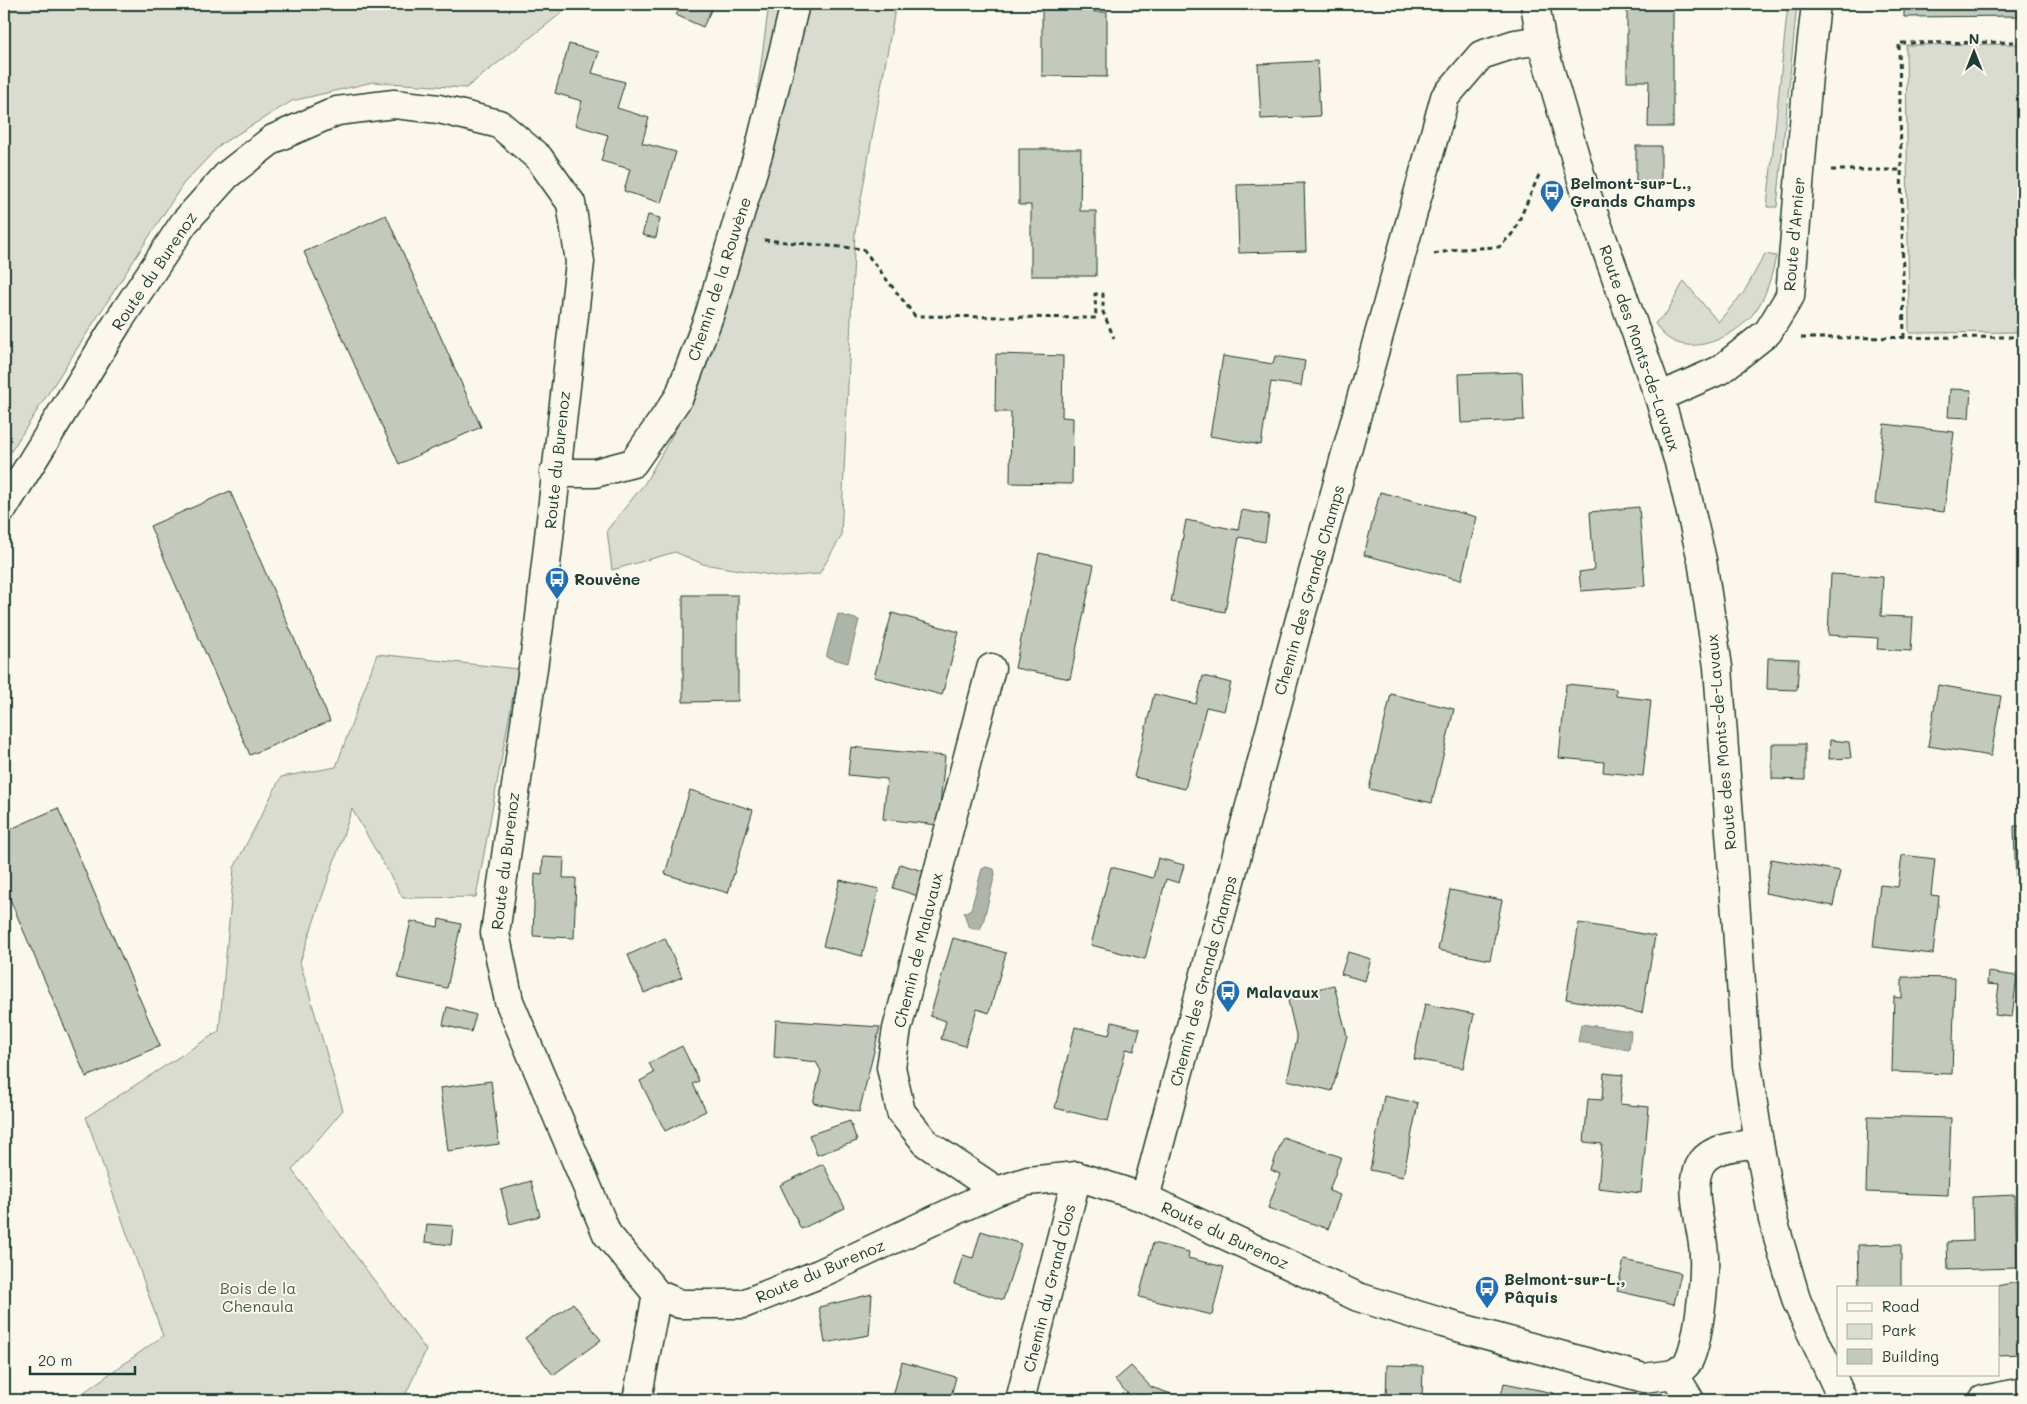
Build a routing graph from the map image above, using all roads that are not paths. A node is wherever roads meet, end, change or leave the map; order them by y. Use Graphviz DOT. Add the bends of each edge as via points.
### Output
graph roads {
  1 [pos="795,4"];
  2 [pos="1535,4"];
  3 [pos="1816,4"];
  4 [pos="1541,40"];
  5 [pos="1659,397"];
  6 [pos="554,473"];
  7 [pos="4,507"];
  8 [pos="991,668"];
  9 [pos="1759,1143"];
  10 [pos="1077,1176"];
  11 [pos="997,1191"];
  12 [pos="1145,1198"];
  13 [pos="657,1294"];
  14 [pos="1674,1374"];
  15 [pos="2023,1392"];
  16 [pos="637,1400"];
  17 [pos="1020,1400"];
  18 [pos="1690,1400"];
  19 [pos="1843,1400"];
  20 [pos="1983,1400"];
  1 -- 6 [label="street, Chemin de la Rouvène" via="759,151 709,316 679,398 633,463 595,473"];
  2 -- 4 [label="street, Route des Monts-de-Lavaux"];
  3 -- 5 [label="street, Route d'Arnier" via="1790,296 1768,332 1720,370"];
  4 -- 5 [label="street, Route des Monts-de-Lavaux" via="1584,187"];
  4 -- 12 [label="street, Chemin des Grands Champs" via="1481,55 1444,97"];
  5 -- 9 [label="street, Route des Monts-de-Lavaux" via="1680,466 1702,560 1718,667 1746,1055"];
  6 -- 7 [label="street, Route du Burenoz" via="580,262 571,202 539,158 499,124 439,109 394,104 337,111 273,138 226,175 184,224 118,322"];
  6 -- 13 [label="street, Route du Burenoz" via="539,626 495,934 508,1001 607,1234"];
  8 -- 11 [label="street, Chemin de Malavaux" via="897,1029 891,1067 901,1112 927,1144"];
  9 -- 14 [label="street" via="1714,1152 1702,1163 1696,1180 1704,1256 1698,1332 1688,1363"];
  9 -- 19 [label="street, Route des Monts-de-Lavaux" via="1773,1220 1797,1302"];
  10 -- 11 [label="street, Route du Burenoz" via="1028,1181"];
  10 -- 12 [label="street, Route du Burenoz"];
  10 -- 17 [label="street, Chemin du Grand Clos"];
  11 -- 13 [label="street, Route du Burenoz" via="819,1274 743,1304 680,1304"];
  12 -- 14 [label="street, Route du Burenoz" via="1358,1297 1644,1378"];
  13 -- 16 [label="street"];
  14 -- 18 [label="street"];
  15 -- 20 [label="street"];
}
